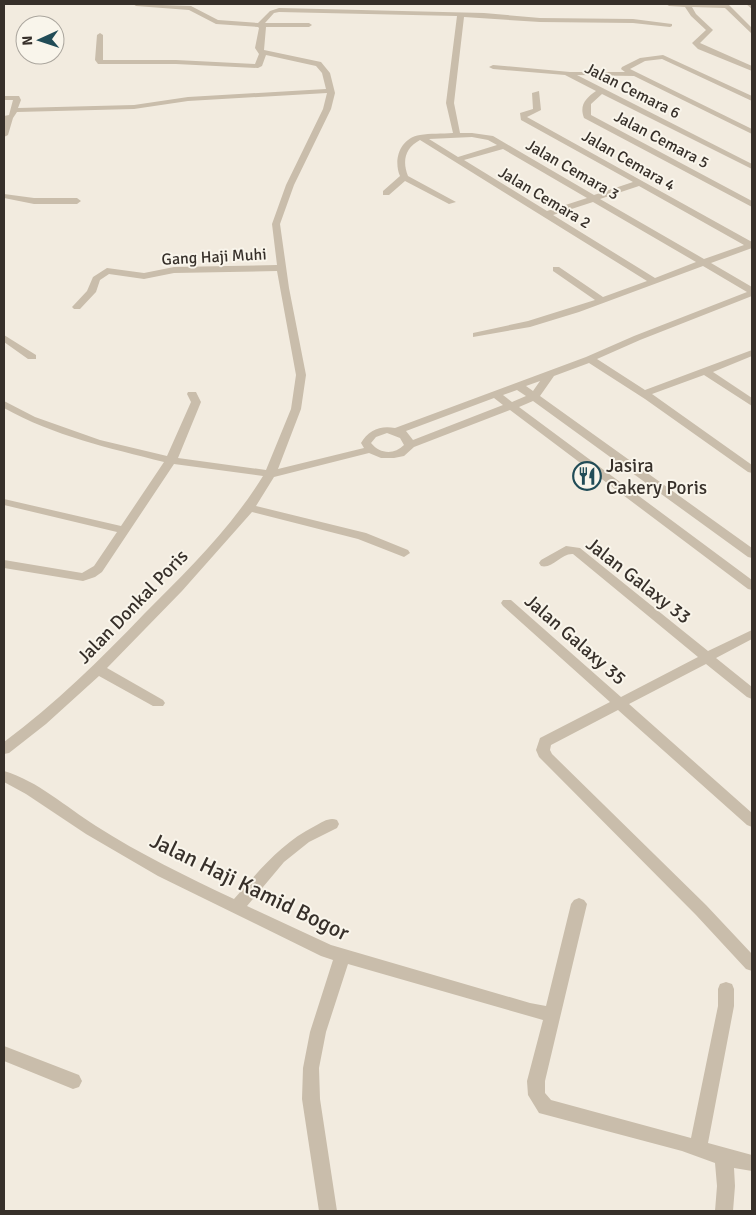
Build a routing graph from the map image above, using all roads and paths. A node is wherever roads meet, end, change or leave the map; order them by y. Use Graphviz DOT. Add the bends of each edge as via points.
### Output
graph roads {
  1 [pos="136,4"];
  2 [pos="342,4"];
  3 [pos="427,4"];
  4 [pos="669,4"];
  5 [pos="749,4"];
  6 [pos="486,5"];
  7 [pos="688,5"];
  8 [pos="726,5"];
  9 [pos="752,7"];
  10 [pos="338,13"];
  11 [pos="424,15"];
  12 [pos="461,15"];
  13 [pos="484,15"];
  14 [pos="309,25"];
  15 [pos="261,26"];
  16 [pos="670,26"];
  17 [pos="752,32"];
  18 [pos="100,35"];
  19 [pos="263,53"];
  20 [pos="493,67"];
  21 [pos="752,69"];
  22 [pos="567,73"];
  23 [pos="633,74"];
  24 [pos="602,90"];
  25 [pos="330,91"];
  26 [pos="536,93"];
  27 [pos="4,98"];
  28 [pos="752,98"];
  29 [pos="9,115"];
  30 [pos="752,132"];
  31 [pos="4,135"];
  32 [pos="457,135"];
  33 [pos="420,137"];
  34 [pos="504,146"];
  35 [pos="456,160"];
  36 [pos="752,167"];
  37 [pos="404,176"];
  38 [pos="639,184"];
  39 [pos="386,193"];
  40 [pos="4,196"];
  41 [pos="593,198"];
  42 [pos="77,201"];
  43 [pos="452,202"];
  44 [pos="752,204"];
  45 [pos="545,214"];
  46 [pos="752,245"];
  47 [pos="702,262"];
  48 [pos="281,268"];
  49 [pos="556,269"];
  50 [pos="654,281"];
  51 [pos="752,292"];
  52 [pos="602,300"];
  53 [pos="77,307"];
  54 [pos="476,335"];
  55 [pos="4,338"];
  56 [pos="752,353"];
  57 [pos="32,357"];
  58 [pos="590,359"];
  59 [pos="704,371"];
  60 [pos="550,374"];
  61 [pos="517,385"];
  62 [pos="192,394"];
  63 [pos="495,394"];
  64 [pos="644,394"];
  65 [pos="534,396"];
  66 [pos="752,402"];
  67 [pos="510,406"];
  68 [pos="6,408"];
  69 [pos="397,431"];
  70 [pos="410,445"];
  71 [pos="370,450"];
  72 [pos="171,460"];
  73 [pos="752,470"];
  74 [pos="270,474"];
  75 [pos="4,502"];
  76 [pos="249,508"];
  77 [pos="124,530"];
  78 [pos="404,552"];
  79 [pos="752,554"];
  80 [pos="545,563"];
  81 [pos="4,564"];
  82 [pos="752,586"];
  83 [pos="507,603"];
  84 [pos="752,634"];
  85 [pos="707,657"];
  86 [pos="98,670"];
  87 [pos="752,694"];
  88 [pos="158,702"];
  89 [pos="620,703"];
  90 [pos="4,749"];
  91 [pos="4,776"];
  92 [pos="752,821"];
  93 [pos="332,824"];
  94 [pos="579,904"];
  95 [pos="237,907"];
  96 [pos="342,956"];
  97 [pos="752,964"];
  98 [pos="726,989"];
  99 [pos="552,1014"];
  100 [pos="4,1053"];
  101 [pos="73,1081"];
  102 [pos="698,1147"];
  103 [pos="724,1157"];
  104 [pos="752,1163"];
  105 [pos="328,1211"];
  106 [pos="724,1211"];
  1 -- 15 [label="street" via="191,8 216,22"];
  2 -- 10 [label="street"];
  3 -- 11 [label="street"];
  4 -- 7 [label="street"];
  5 -- 9 [label="street"];
  6 -- 13 [label="street"];
  7 -- 8 [label="street"];
  7 -- 21 [label="street" via="693,15 710,30 696,42"];
  8 -- 17 [label="street"];
  10 -- 11 [label="street"];
  10 -- 15 [label="street" via="279,10 272,12"];
  11 -- 12 [label="street"];
  12 -- 13 [label="street"];
  12 -- 32 [label="street" via="448,102"];
  13 -- 16 [label="street" via="540,20 633,21"];
  14 -- 15 [label="street"];
  15 -- 19 [label="street" via="259,48"];
  18 -- 19 [label="street" via="101,62 258,66"];
  19 -- 25 [label="street" via="318,64 326,73"];
  20 -- 22 [label="street, Jalan Cemara 6"];
  22 -- 23 [label="street"];
  22 -- 24 [label="street, Jalan Cemara 6"];
  23 -- 28 [label="street" via="626,68 648,58 663,57"];
  23 -- 30 [label="street"];
  24 -- 36 [label="street, Jalan Cemara 6"];
  24 -- 44 [label="street, Jalan Cemara 5" via="587,103 587,116"];
  25 -- 29 [label="street" via="188,99 134,107"];
  25 -- 48 [label="street, Jalan Donkal Poris" via="326,109 290,185 276,224"];
  26 -- 38 [label="street, Jalan Cemara 4" via="537,110 523,115 524,118"];
  27 -- 29 [label="street" via="17,98"];
  29 -- 31 [label="street"];
  32 -- 33 [label="street, Jalan Cemara 3"];
  32 -- 34 [label="street, Jalan Cemara 3" via="483,136"];
  33 -- 35 [label="street, Jalan Cemara 2"];
  33 -- 37 [label="street" via="408,143 401,155"];
  34 -- 35 [label="street"];
  34 -- 41 [label="street, Jalan Cemara 3"];
  35 -- 45 [label="street, Jalan Cemara 2"];
  37 -- 39 [label="street"];
  37 -- 43 [label="street"];
  38 -- 41 [label="street"];
  38 -- 46 [label="street, Jalan Cemara 4"];
  40 -- 42 [label="street" via="34,201"];
  41 -- 45 [label="street"];
  41 -- 47 [label="street, Jalan Cemara 3"];
  45 -- 50 [label="street, Jalan Cemara 2"];
  46 -- 47 [label="street"];
  47 -- 50 [label="street"];
  47 -- 51 [label="street, Jalan Cemara 3"];
  48 -- 53 [label="street, Gang Haji Muhi" via="174,270 144,276 107,271 96,280 91,292"];
  48 -- 74 [label="street, Jalan Donkal Poris" via="301,375 296,409"];
  49 -- 52 [label="street"];
  50 -- 52 [label="street"];
  51 -- 58 [label="street"];
  52 -- 54 [label="street" via="530,324"];
  55 -- 57 [label="street"];
  56 -- 59 [label="street"];
  58 -- 60 [label="street"];
  58 -- 64 [label="street"];
  59 -- 64 [label="street"];
  59 -- 66 [label="street"];
  60 -- 61 [label="street"];
  60 -- 65 [label="street"];
  61 -- 63 [label="street"];
  61 -- 65 [label="street"];
  62 -- 72 [label="street" via="196,402"];
  63 -- 67 [label="street"];
  63 -- 69 [label="street"];
  64 -- 73 [label="street"];
  65 -- 67 [label="street"];
  65 -- 79 [label="street"];
  67 -- 70 [label="street"];
  67 -- 82 [label="street"];
  68 -- 72 [label="street" via="64,432"];
  69 -- 70 [label="street" via="406,436"];
  69 -- 71 [label="street" via="376,432 366,443"];
  70 -- 71 [label="street" via="400,454 389,456"];
  71 -- 74 [label="street"];
  72 -- 74 [label="street"];
  72 -- 77 [label="street"];
  74 -- 76 [label="street, Jalan Donkal Poris"];
  75 -- 77 [label="street"];
  76 -- 78 [label="street" via="362,536"];
  76 -- 86 [label="street, Jalan Donkal Poris" via="178,588"];
  77 -- 81 [label="street" via="98,569 87,576"];
  80 -- 85 [label="street, Jalan Galaxy 33" via="566,550 576,552"];
  83 -- 89 [label="street, Jalan Galaxy 35"];
  84 -- 85 [label="street"];
  85 -- 87 [label="street, Jalan Galaxy 33"];
  85 -- 89 [label="street"];
  86 -- 88 [label="street"];
  86 -- 90 [label="street, Jalan Donkal Poris"];
  89 -- 92 [label="street, Jalan Galaxy 35"];
  89 -- 97 [label="street" via="545,742 543,750 546,757"];
  91 -- 95 [label="street, Jalan Haji Kamid Bogor" via="162,872"];
  93 -- 95 [label="street" via="304,838 279,858"];
  94 -- 99 [label="street"];
  95 -- 96 [label="street, Jalan Haji Kamid Bogor"];
  96 -- 99 [label="street, Jalan Haji Kamid Bogor"];
  96 -- 105 [label="street" via="318,1032 311,1068 311,1099"];
  98 -- 102 [label="street" via="724,1016"];
  99 -- 102 [label="street" via="536,1081 537,1094 545,1107"];
  100 -- 101 [label="street"];
  102 -- 103 [label="street"];
  103 -- 104 [label="street"];
  103 -- 106 [label="street"];
}
